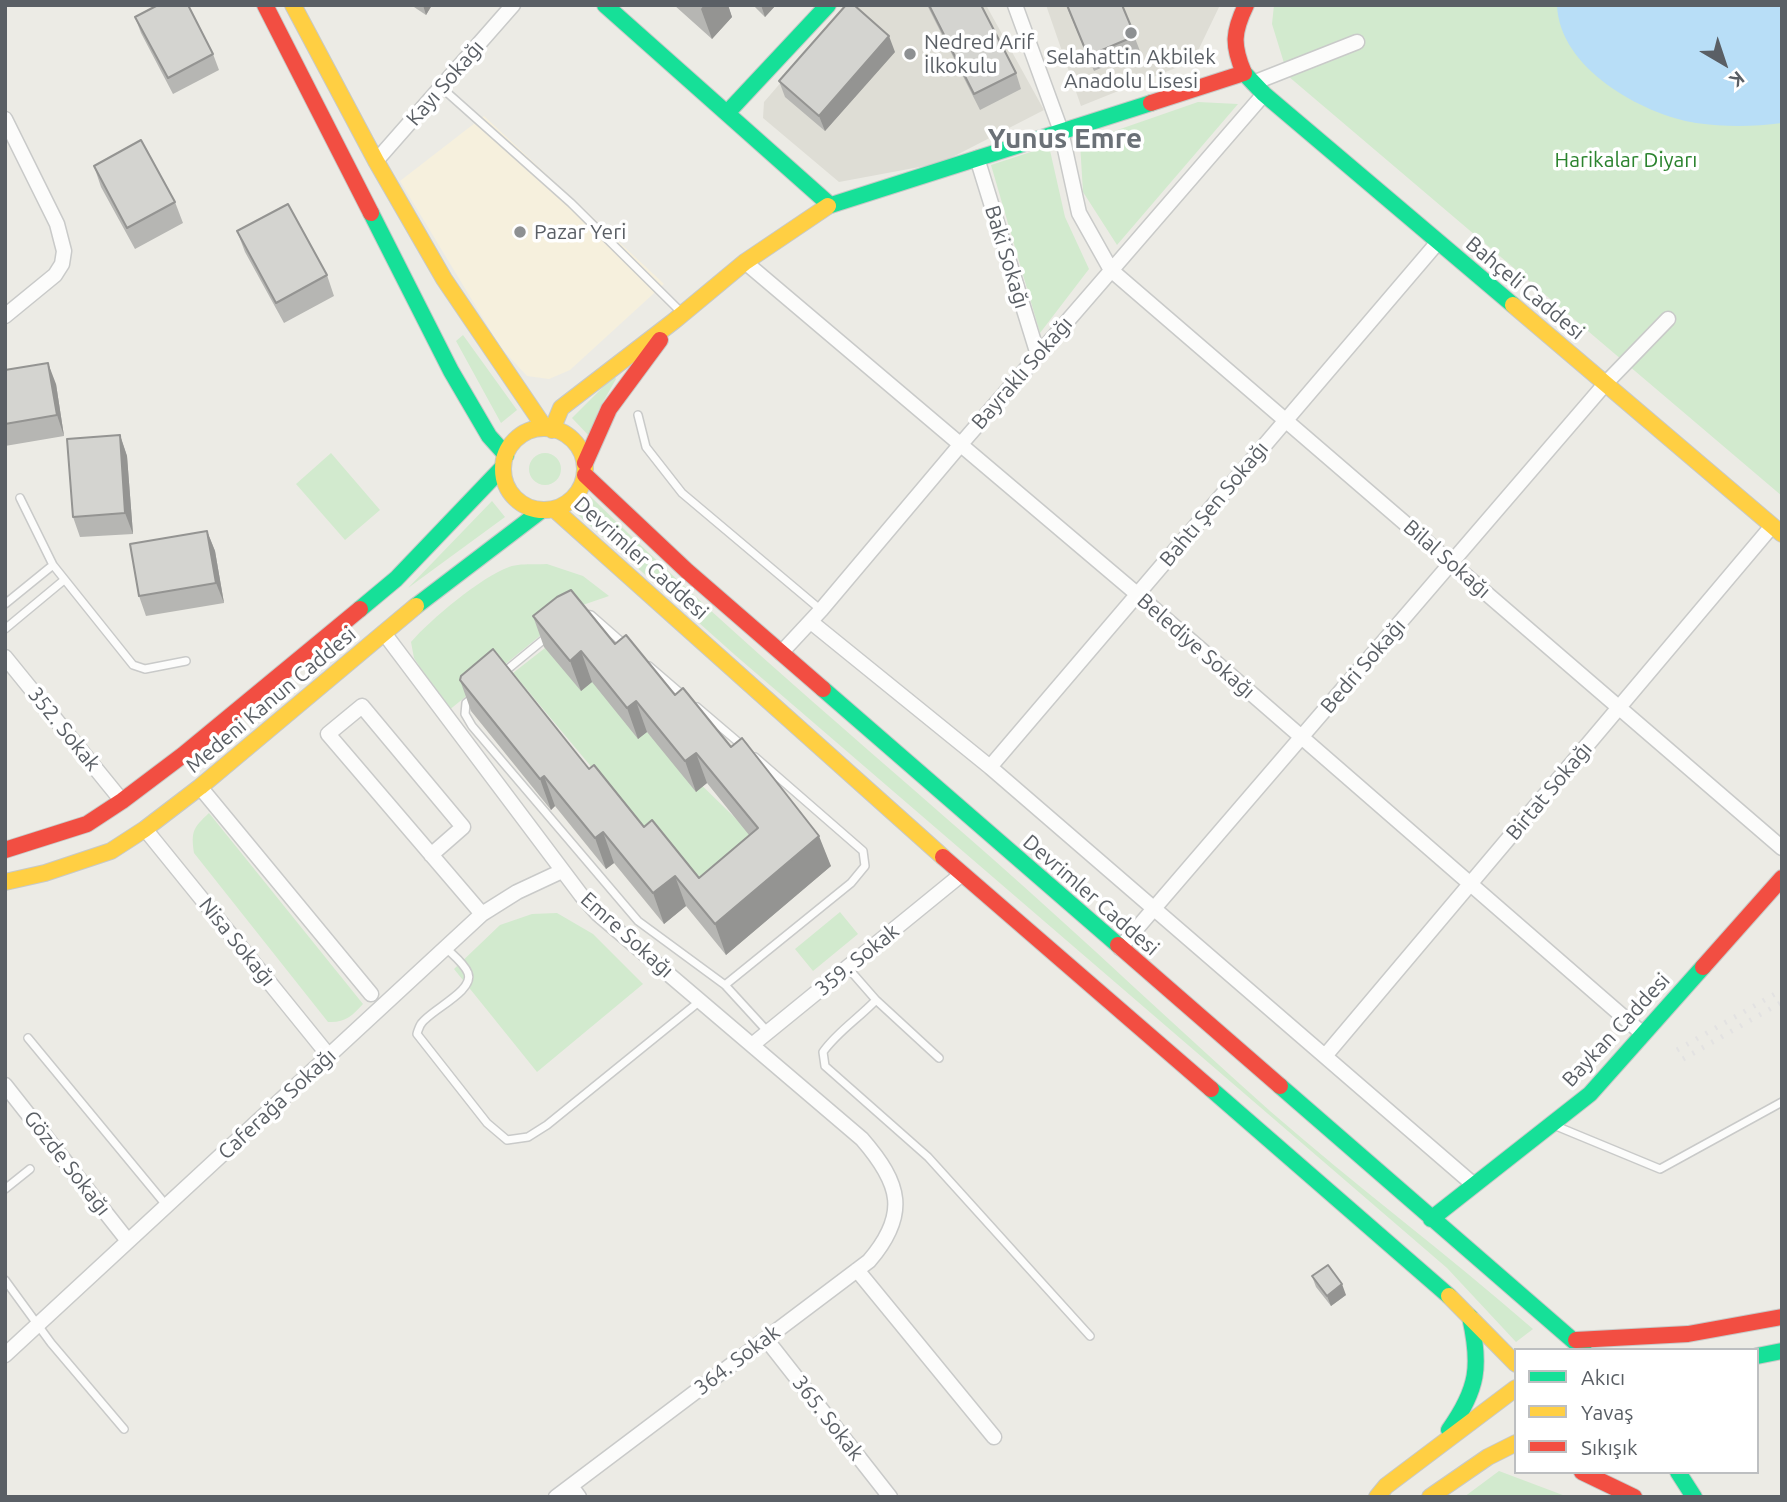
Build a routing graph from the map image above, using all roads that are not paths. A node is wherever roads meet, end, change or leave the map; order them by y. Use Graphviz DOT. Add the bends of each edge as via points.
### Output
graph roads {
  1 [pos="265,5"];
  2 [pos="293,5"];
  3 [pos="513,5"];
  4 [pos="605,5"];
  5 [pos="828,5"];
  6 [pos="1015,5"];
  7 [pos="1246,5"];
  8 [pos="1357,42"];
  9 [pos="1254,83"];
  10 [pos="442,88"];
  11 [pos="727,113"];
  12 [pos="5,119"];
  13 [pos="1060,131"];
  14 [pos="977,158"];
  15 [pos="376,161"];
  16 [pos="831,205"];
  17 [pos="1438,242"];
  18 [pos="745,262"];
  19 [pos="1111,270"];
  20 [pos="5,316"];
  21 [pos="679,317"];
  22 [pos="1668,319"];
  23 [pos="1038,355"];
  24 [pos="1605,384"];
  25 [pos="638,415"];
  26 [pos="1285,420"];
  27 [pos="549,429"];
  28 [pos="961,444"];
  29 [pos="505,461"];
  30 [pos="585,469"];
  31 [pos="20,498"];
  32 [pos="548,509"];
  33 [pos="1777,527"];
  34 [pos="1451,563"];
  35 [pos="53,565"];
  36 [pos="64,580"];
  37 [pos="1137,594"];
  38 [pos="5,604"];
  39 [pos="821,610"];
  40 [pos="573,618"];
  41 [pos="811,622"];
  42 [pos="5,629"];
  43 [pos="555,630"];
  44 [pos="384,633"];
  45 [pos="628,648"];
  46 [pos="781,653"];
  47 [pos="5,657"];
  48 [pos="186,661"];
  49 [pos="647,664"];
  50 [pos="495,679"];
  51 [pos="485,687"];
  52 [pos="1619,708"];
  53 [pos="1302,737"];
  54 [pos="990,767"];
  55 [pos="200,787"];
  56 [pos="134,815"];
  57 [pos="1782,848"];
  58 [pos="5,850"];
  59 [pos="431,855"];
  60 [pos="562,871"];
  61 [pos="962,874"];
  62 [pos="1782,878"];
  63 [pos="5,882"];
  64 [pos="1470,884"];
  65 [pos="1154,909"];
  66 [pos="482,915"];
  67 [pos="446,948"];
  68 [pos="1120,948"];
  69 [pos="848,968"];
  70 [pos="724,985"];
  71 [pos="371,994"];
  72 [pos="876,1000"];
  73 [pos="700,1001"];
  74 [pos="768,1032"];
  75 [pos="1643,1034"];
  76 [pos="28,1038"];
  77 [pos="752,1045"];
  78 [pos="329,1056"];
  79 [pos="1325,1056"];
  80 [pos="939,1058"];
  81 [pos="5,1086"];
  82 [pos="1782,1102"];
  83 [pos="1552,1124"];
  84 [pos="30,1169"];
  85 [pos="1474,1185"];
  86 [pos="5,1189"];
  87 [pos="167,1206"];
  88 [pos="896,1207"];
  89 [pos="1431,1219"];
  90 [pos="128,1241"];
  91 [pos="857,1270"];
  92 [pos="5,1280"];
  93 [pos="1469,1315"];
  94 [pos="1782,1317"];
  95 [pos="39,1325"];
  96 [pos="1090,1336"];
  97 [pos="766,1339"];
  98 [pos="1575,1347"];
  99 [pos="1782,1351"];
  100 [pos="5,1355"];
  101 [pos="1759,1356"];
  102 [pos="1514,1362"];
  103 [pos="1514,1390"];
  104 [pos="124,1429"];
  105 [pos="994,1437"];
  106 [pos="1514,1444"];
  107 [pos="1436,1449"];
  108 [pos="1488,1457"];
  109 [pos="1514,1457"];
  110 [pos="1586,1474"];
  111 [pos="1624,1474"];
  112 [pos="1679,1474"];
  113 [pos="1693,1474"];
  114 [pos="575,1491"];
  115 [pos="556,1497"];
  116 [pos="890,1497"];
  117 [pos="1377,1497"];
  118 [pos="1430,1497"];
  119 [pos="1634,1497"];
  120 [pos="1646,1497"];
  121 [pos="1694,1497"];
  122 [pos="1700,1497"];
  1 -- 29 [label="main road" via="451,371"];
  2 -- 15 [label="main road"];
  3 -- 10 [label="street, Kayı Sokağı"];
  4 -- 11 [label="main road"];
  5 -- 11 [label="main road"];
  6 -- 13 [label="street, Bilal Sokağı"];
  7 -- 9 [label="main road" via="1236,24 1233,49"];
  8 -- 9 [label="street"];
  9 -- 13 [label="main road"];
  9 -- 17 [label="main road, Bahçeli Caddesi"];
  9 -- 19 [label="street, Bayraklı Sokağı"];
  10 -- 15 [label="street, Kayı Sokağı"];
  10 -- 21 [label="lane" via="571,203"];
  11 -- 16 [label="main road"];
  12 -- 20 [label="street" via="57,224 64,251 55,275"];
  13 -- 14 [label="main road"];
  13 -- 19 [label="street, Bilal Sokağı" via="1079,213"];
  14 -- 16 [label="main road"];
  14 -- 23 [label="street, Baki Sokağı"];
  15 -- 27 [label="main road" via="444,279"];
  16 -- 18 [label="main road"];
  17 -- 24 [label="main road, Bahçeli Caddesi"];
  17 -- 26 [label="street, Bahtı Şen Sokağı"];
  18 -- 21 [label="main road"];
  18 -- 28 [label="street, Belediye Sokağı"];
  19 -- 23 [label="street, Bayraklı Sokağı"];
  19 -- 26 [label="street, Bilal Sokağı"];
  21 -- 27 [label="main road" via="561,408"];
  21 -- 30 [label="main road" via="609,409"];
  22 -- 24 [label="street, Bedri Sokağı"];
  23 -- 28 [label="street, Bayraklı Sokağı"];
  24 -- 33 [label="main road, Bahçeli Caddesi"];
  24 -- 34 [label="street, Bedri Sokağı"];
  25 -- 39 [label="lane" via="646,447 682,493"];
  26 -- 34 [label="street, Bilal Sokağı"];
  26 -- 37 [label="street, Bahtı Şen Sokağı"];
  27 -- 29 [label="main road" via="522,435"];
  27 -- 30 [label="main road" via="575,443"];
  28 -- 37 [label="street, Belediye Sokağı"];
  28 -- 39 [label="street, Bayraklı Sokağı"];
  29 -- 32 [label="main road" via="505,480 518,501"];
  29 -- 56 [label="main road, Medeni Kanun Caddesi" via="396,579 183,755"];
  30 -- 32 [label="main road" via="575,496"];
  30 -- 46 [label="main road, Devrimler Caddesi" via="687,571"];
  31 -- 35 [label="lane"];
  32 -- 44 [label="main road, Medeni Kanun Caddesi"];
  32 -- 61 [label="main road, Devrimler Caddesi"];
  33 -- 52 [label="street, Birtat Sokağı"];
  34 -- 52 [label="street, Bilal Sokağı"];
  34 -- 53 [label="street, Bedri Sokağı"];
  35 -- 36 [label="lane"];
  35 -- 38 [label="lane"];
  36 -- 42 [label="lane"];
  36 -- 48 [label="lane" via="132,665 145,669"];
  37 -- 53 [label="street, Belediye Sokağı"];
  37 -- 54 [label="street, Bahtı Şen Sokağı"];
  39 -- 41 [label="street, Bayraklı Sokağı"];
  40 -- 45 [label="lane" via="591,615"];
  41 -- 46 [label="street, Bayraklı Sokağı"];
  41 -- 54 [label="street"];
  43 -- 50 [label="lane"];
  44 -- 55 [label="main road, Medeni Kanun Caddesi"];
  44 -- 60 [label="street, Emre Sokağı"];
  46 -- 68 [label="main road, Devrimler Caddesi"];
  47 -- 56 [label="street, 352. Sokak"];
  49 -- 70 [label="lane" via="863,851 865,866 851,883"];
  51 -- 70 [label="lane" via="466,703 472,726 638,921"];
  52 -- 57 [label="street, Bilal Sokağı"];
  52 -- 64 [label="street, Birtat Sokağı"];
  53 -- 64 [label="street, Belediye Sokağı"];
  53 -- 65 [label="street, Bedri Sokağı"];
  54 -- 65 [label="street"];
  55 -- 56 [label="main road, Medeni Kanun Caddesi"];
  55 -- 71 [label="street"];
  56 -- 58 [label="main road, Medeni Kanun Caddesi" via="87,824"];
  56 -- 63 [label="main road, Medeni Kanun Caddesi" via="111,851"];
  56 -- 78 [label="street, Nisa Sokağı"];
  59 -- 59 [label="street" via="328,734 362,706 463,827"];
  59 -- 66 [label="street"];
  60 -- 66 [label="street, Caferağa Sokağı"];
  60 -- 73 [label="street, Emre Sokağı" via="598,914"];
  61 -- 69 [label="street, 359. Sokak"];
  61 -- 93 [label="main road, Devrimler Caddesi"];
  62 -- 75 [label="main road, Baykan Caddesi"];
  64 -- 75 [label="street, Belediye Sokağı"];
  64 -- 79 [label="street, Birtat Sokağı"];
  65 -- 68 [label="street, Bedri Sokağı"];
  65 -- 79 [label="street"];
  66 -- 67 [label="street, Caferağa Sokağı"];
  67 -- 73 [label="lane" via="469,979 466,987 420,1024 417,1034 486,1123 507,1140 528,1137 547,1125"];
  67 -- 78 [label="street, Caferağa Sokağı"];
  68 -- 89 [label="main road, Devrimler Caddesi"];
  69 -- 72 [label="lane"];
  69 -- 74 [label="street, 359. Sokak"];
  70 -- 74 [label="lane"];
  72 -- 80 [label="lane"];
  72 -- 96 [label="lane" via="830,1041 822,1052 825,1066 928,1157"];
  73 -- 77 [label="street, Emre Sokağı"];
  74 -- 77 [label="street, 359. Sokak"];
  75 -- 83 [label="main road, Baykan Caddesi" via="1590,1094"];
  76 -- 87 [label="lane"];
  77 -- 88 [label="street, Emre Sokağı" via="862,1139 887,1174"];
  78 -- 87 [label="street, Caferağa Sokağı"];
  79 -- 85 [label="street"];
  81 -- 90 [label="street, Gözde Sokağı"];
  82 -- 83 [label="lane" via="1660,1169"];
  83 -- 85 [label="main road, Baykan Caddesi"];
  84 -- 86 [label="lane"];
  85 -- 89 [label="main road, Baykan Caddesi"];
  87 -- 90 [label="street, Caferağa Sokağı"];
  88 -- 91 [label="street, 364. Sokak" via="884,1243"];
  89 -- 98 [label="main road, Devrimler Caddesi"];
  90 -- 95 [label="street, Caferağa Sokağı"];
  91 -- 97 [label="street, 364. Sokak"];
  91 -- 105 [label="street"];
  92 -- 95 [label="lane"];
  93 -- 102 [label="main road, Devrimler Caddesi"];
  93 -- 107 [label="main road" via="1478,1352 1477,1377 1468,1404"];
  94 -- 98 [label="main road"];
  95 -- 100 [label="street, Caferağa Sokağı"];
  95 -- 104 [label="lane"];
  97 -- 114 [label="street, 364. Sokak"];
  97 -- 116 [label="street, 365. Sokak"];
  99 -- 101 [label="main road"];
  103 -- 107 [label="main road"];
  106 -- 108 [label="main road"];
  107 -- 117 [label="main road"];
  108 -- 109 [label="main road"];
  108 -- 118 [label="main road"];
  110 -- 119 [label="main road"];
  111 -- 120 [label="main road"];
  112 -- 121 [label="main road"];
  113 -- 122 [label="main road"];
  114 -- 115 [label="street, 364. Sokak"];
}
